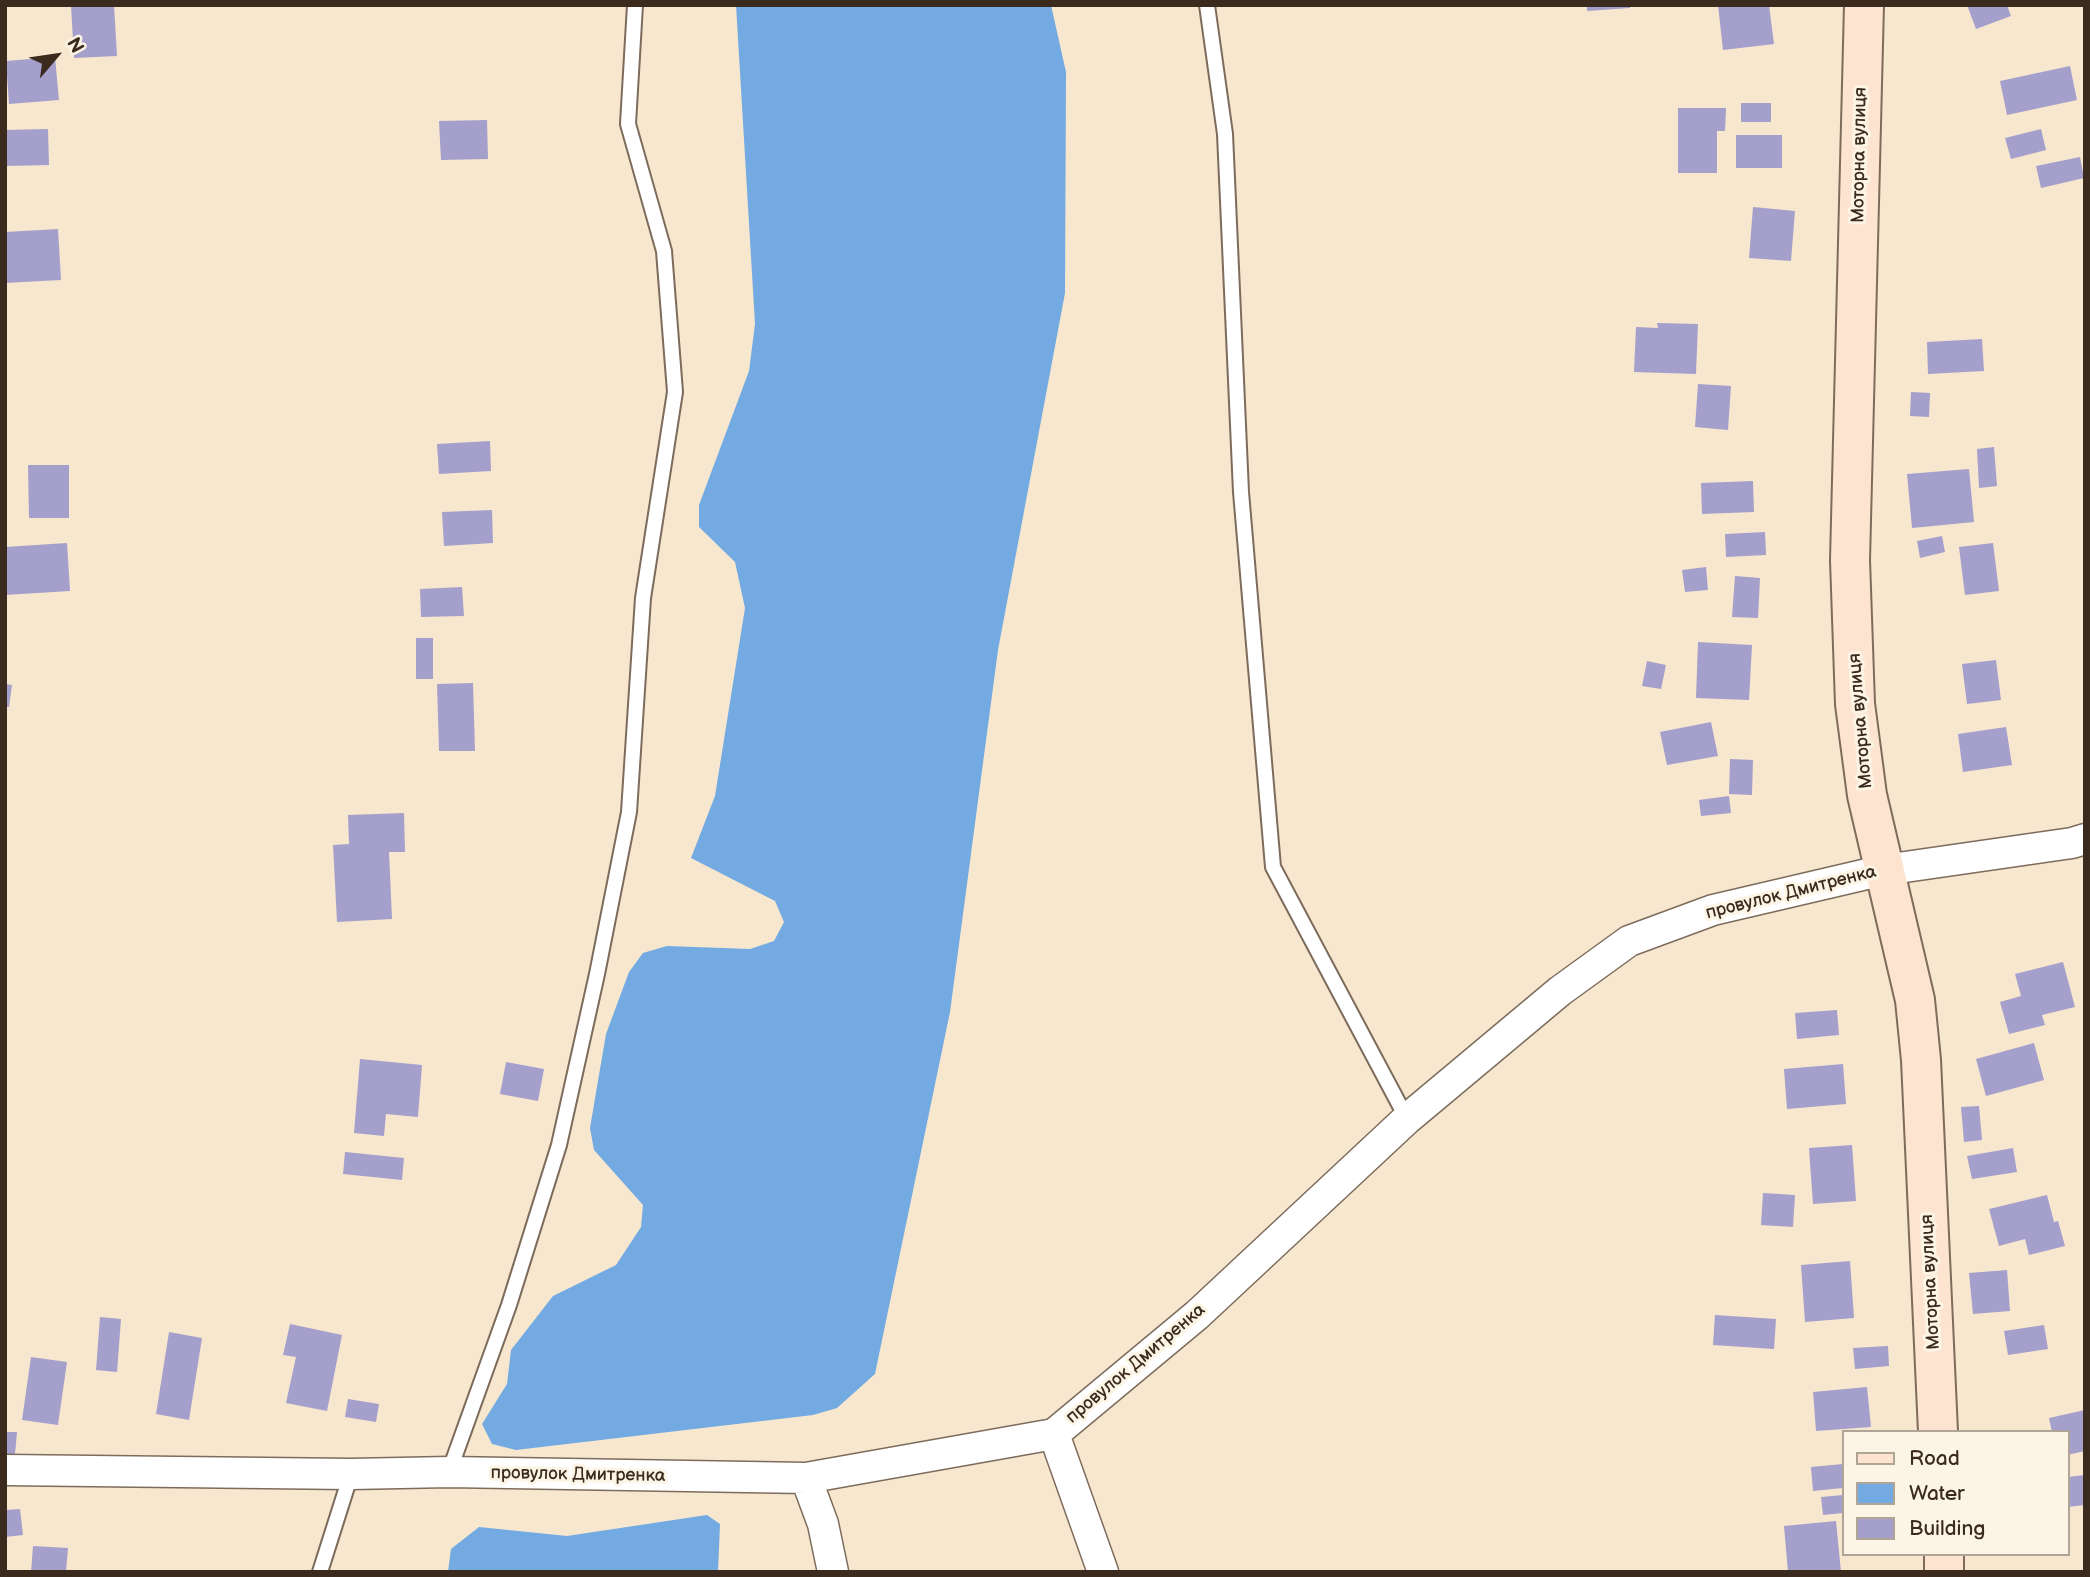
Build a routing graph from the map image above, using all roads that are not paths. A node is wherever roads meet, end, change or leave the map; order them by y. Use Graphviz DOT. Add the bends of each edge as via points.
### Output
graph roads {
  1 [pos="635,5"];
  2 [pos="1207,5"];
  3 [pos="1864,5"];
  4 [pos="2085,839"];
  5 [pos="1884,870"];
  6 [pos="1407,1119"];
  7 [pos="1938,1430"];
  8 [pos="1054,1434"];
  9 [pos="5,1470"];
  10 [pos="449,1472"];
  11 [pos="351,1474"];
  12 [pos="806,1478"];
  13 [pos="320,1572"];
  14 [pos="834,1572"];
  15 [pos="1102,1572"];
  1 -- 10 [label="lane" via="628,124 664,251 675,391 643,598 629,812 559,1144 509,1305"];
  2 -- 6 [label="lane" via="1225,134 1241,492 1273,867"];
  3 -- 5 [label="street, Моторна вулиця" via="1850,560 1855,704 1867,795"];
  4 -- 5 [label="street, провулок Дмитренка"];
  5 -- 6 [label="street, провулок Дмитренка" via="1713,909 1629,941 1560,991"];
  5 -- 7 [label="street, Моторна вулиця" via="1916,1012 1921,1060"];
  6 -- 8 [label="street, провулок Дмитренка" via="1196,1315"];
  8 -- 12 [label="street, провулок Дмитренка"];
  8 -- 15 [label="street"];
  9 -- 11 [label="street, провулок Дмитренка"];
  10 -- 11 [label="street, провулок Дмитренка"];
  10 -- 12 [label="street, провулок Дмитренка"];
  11 -- 13 [label="lane"];
  12 -- 14 [label="street" via="824,1524"];
}
